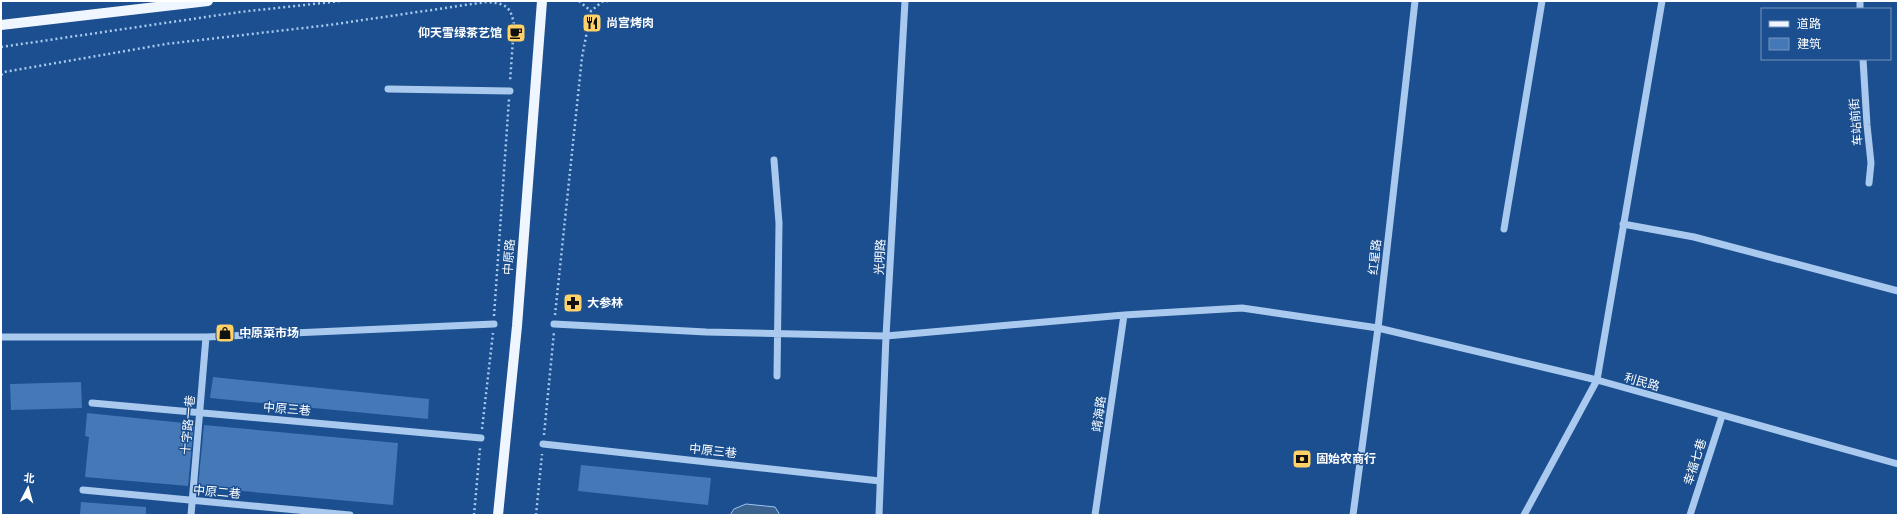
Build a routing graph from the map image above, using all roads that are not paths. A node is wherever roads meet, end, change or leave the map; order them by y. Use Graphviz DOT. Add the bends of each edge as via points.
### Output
graph roads {
  1 [pos="208,1"];
  2 [pos="542,1"];
  3 [pos="905,1"];
  4 [pos="1414,1"];
  5 [pos="1542,1"];
  6 [pos="1662,1"];
  7 [pos="1,25"];
  8 [pos="1863,60"];
  9 [pos="388,89"];
  10 [pos="510,91"];
  11 [pos="774,160"];
  12 [pos="1869,183"];
  13 [pos="1623,224"];
  14 [pos="1504,229"];
  15 [pos="1898,291"];
  16 [pos="1124,315"];
  17 [pos="494,324"];
  18 [pos="554,324"];
  19 [pos="1378,328"];
  20 [pos="778,334"];
  21 [pos="886,336"];
  22 [pos="1,337"];
  23 [pos="206,337"];
  24 [pos="777,376"];
  25 [pos="1597,380"];
  26 [pos="92,403"];
  27 [pos="200,413"];
  28 [pos="1722,416"];
  29 [pos="481,438"];
  30 [pos="543,444"];
  31 [pos="1898,464"];
  32 [pos="880,481"];
  33 [pos="83,490"];
  34 [pos="192,500"];
  35 [pos="191,515"];
  36 [pos="350,515"];
  37 [pos="498,515"];
  38 [pos="880,515"];
  39 [pos="1095,515"];
  40 [pos="1353,515"];
  41 [pos="1524,515"];
  42 [pos="1690,515"];
  1 -- 7 [label="main road"];
  2 -- 37 [label="main road, 中原路" via="517,326"];
  3 -- 21 [label="street, 光明路"];
  4 -- 19 [label="street, 红星路"];
  5 -- 14 [label="street"];
  6 -- 13 [label="street"];
  8 -- 12 [label="street, 车站前街" via="1871,163"];
  9 -- 10 [label="street"];
  11 -- 20 [label="street" via="779,223"];
  13 -- 15 [label="street" via="1694,238"];
  13 -- 25 [label="street"];
  16 -- 19 [label="street, 利民路" via="1242,308"];
  16 -- 21 [label="street, 利民路"];
  16 -- 39 [label="street, 靖海路"];
  17 -- 23 [label="street"];
  18 -- 20 [label="street, 利民路"];
  19 -- 25 [label="street, 利民路"];
  19 -- 40 [label="street, 红星路"];
  20 -- 21 [label="street, 利民路"];
  20 -- 24 [label="street"];
  21 -- 32 [label="street, 光明路"];
  22 -- 23 [label="street"];
  23 -- 27 [label="street, 十字路一巷"];
  25 -- 28 [label="street, 利民路"];
  25 -- 41 [label="street"];
  26 -- 27 [label="street, 中原三巷"];
  27 -- 29 [label="street, 中原三巷"];
  27 -- 34 [label="street, 十字路一巷"];
  28 -- 31 [label="street, 利民路"];
  28 -- 42 [label="street, 幸福七巷"];
  30 -- 32 [label="street, 中原三巷"];
  32 -- 38 [label="street, 光明路"];
  33 -- 34 [label="street, 中原二巷"];
  34 -- 35 [label="street, 十字路一巷"];
  34 -- 36 [label="street, 中原二巷"];
}
